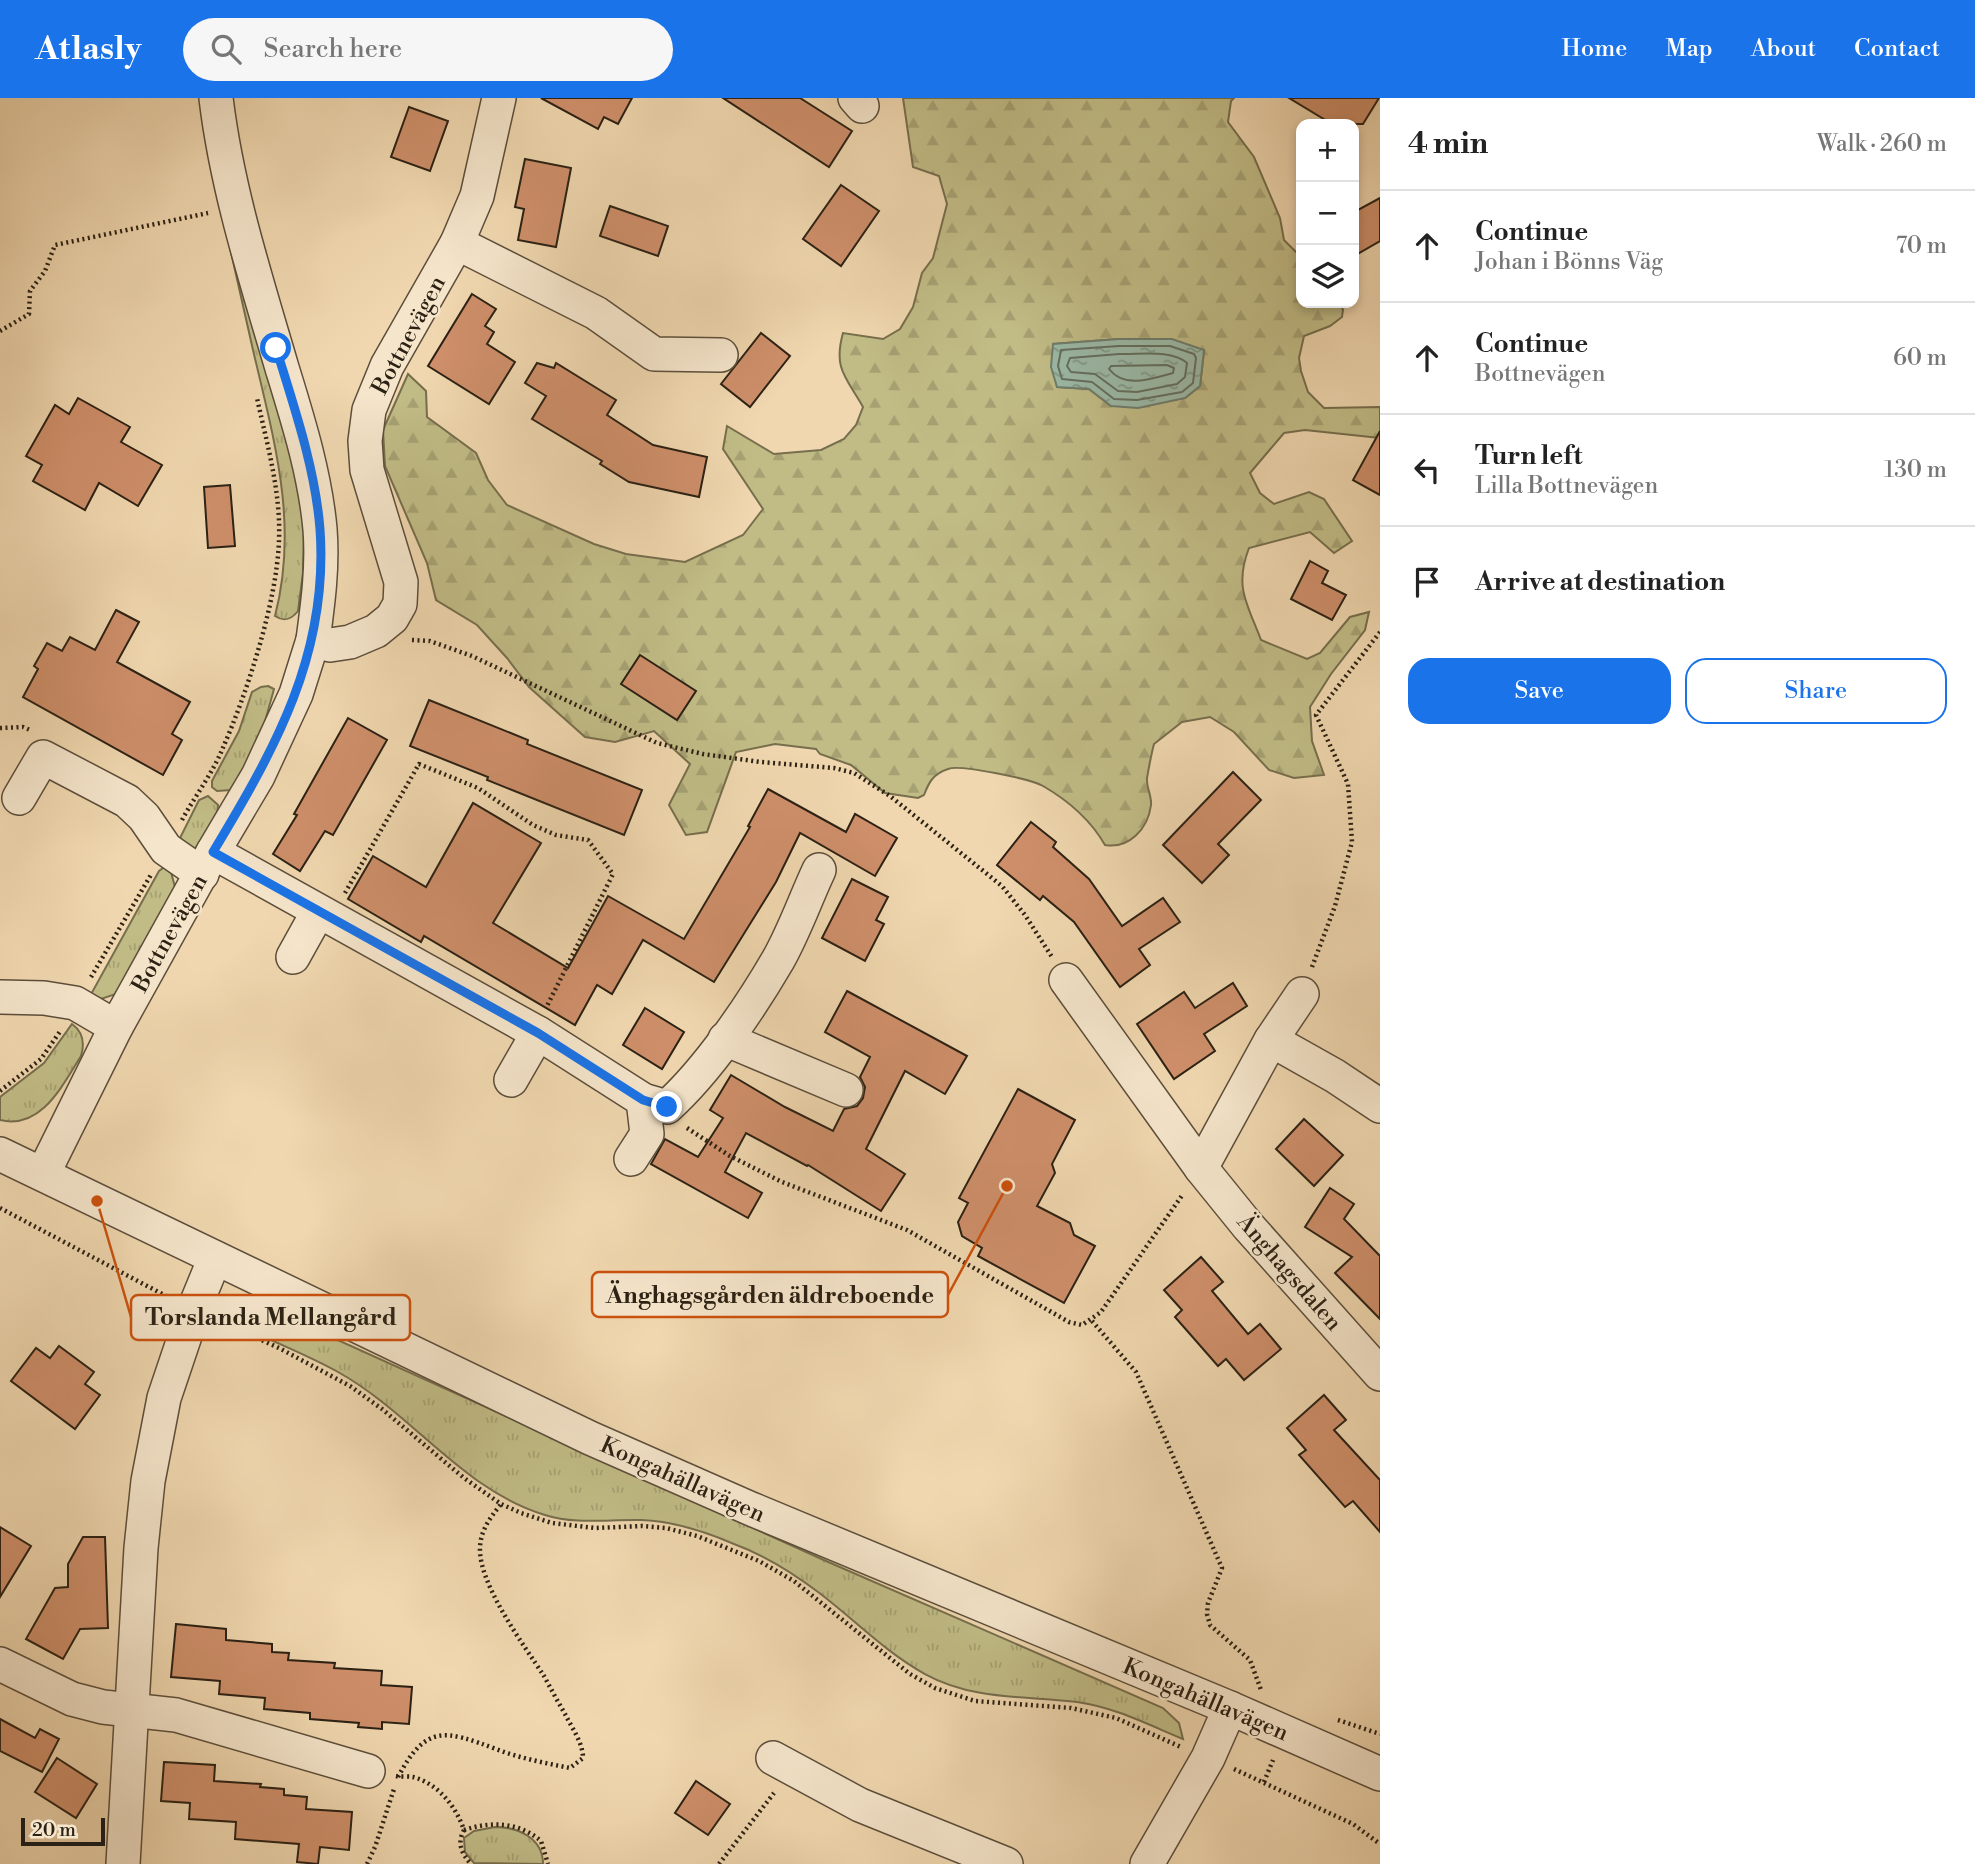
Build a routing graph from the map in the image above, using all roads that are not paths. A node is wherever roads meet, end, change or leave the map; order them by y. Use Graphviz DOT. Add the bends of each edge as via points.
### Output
graph roads {
  1 [pos="216,98"];
  2 [pos="499,98"];
  3 [pos="457,243"];
  4 [pos="721,355"];
  5 [pos="313,640"];
  6 [pos="19,798"];
  7 [pos="208,863"];
  8 [pos="818,870"];
  9 [pos="324,915"];
  10 [pos="293,957"];
  11 [pos="1066,980"];
  12 [pos="1302,994"];
  13 [pos="0,997"];
  14 [pos="117,1027"];
  15 [pos="536,1032"];
  16 [pos="725,1039"];
  17 [pos="1271,1040"];
  18 [pos="511,1080"];
  19 [pos="846,1090"];
  20 [pos="655,1104"];
  21 [pos="1380,1106"];
  22 [pos="0,1154"];
  23 [pos="631,1159"];
  24 [pos="1202,1168"];
  25 [pos="43,1174"];
  26 [pos="215,1258"];
  27 [pos="1380,1374"];
  28 [pos="0,1664"];
  29 [pos="1230,1708"];
  30 [pos="131,1709"];
  31 [pos="383,1774"];
  32 [pos="774,1774"];
  33 [pos="1380,1774"];
  34 [pos="123,1864"];
  35 [pos="1006,1864"];
  36 [pos="1147,1864"];
  1 -- 5 [label="street" via="251,264 314,483 320,583"];
  2 -- 3 [label="street, Bottnevägen" via="477,196"];
  3 -- 4 [label="street" via="596,313 654,354"];
  3 -- 5 [label="street, Bottnevägen" via="387,366 369,410 367,470 401,582 400,604 376,631 350,642 330,645"];
  5 -- 7 [label="street, Bottnevägen" via="296,694 258,776"];
  6 -- 7 [label="street" via="43,757 127,801 166,849"];
  7 -- 9 [label="street"];
  7 -- 14 [label="street, Bottnevägen"];
  8 -- 16 [label="street" via="778,959"];
  9 -- 10 [label="street"];
  9 -- 15 [label="street"];
  11 -- 24 [label="street, Änghagsdalen"];
  12 -- 17 [label="street"];
  13 -- 14 [label="street" via="75,1003"];
  14 -- 25 [label="street, Bottnevägen"];
  15 -- 18 [label="street"];
  15 -- 20 [label="street"];
  16 -- 19 [label="street"];
  16 -- 20 [label="street" via="682,1093"];
  17 -- 21 [label="street"];
  17 -- 24 [label="street"];
  20 -- 23 [label="street" via="647,1134"];
  22 -- 25 [label="street, Kongahällavägen"];
  24 -- 27 [label="street, Änghagsdalen"];
  25 -- 26 [label="street, Kongahällavägen"];
  26 -- 29 [label="street, Kongahällavägen" via="590,1438"];
  26 -- 30 [label="street" via="164,1398 148,1481"];
  28 -- 30 [label="street" via="72,1699"];
  29 -- 33 [label="street, Kongahällavägen"];
  29 -- 36 [label="street" via="1208,1759"];
  30 -- 31 [label="street" via="176,1715"];
  30 -- 34 [label="street"];
  32 -- 35 [label="street"];
}
